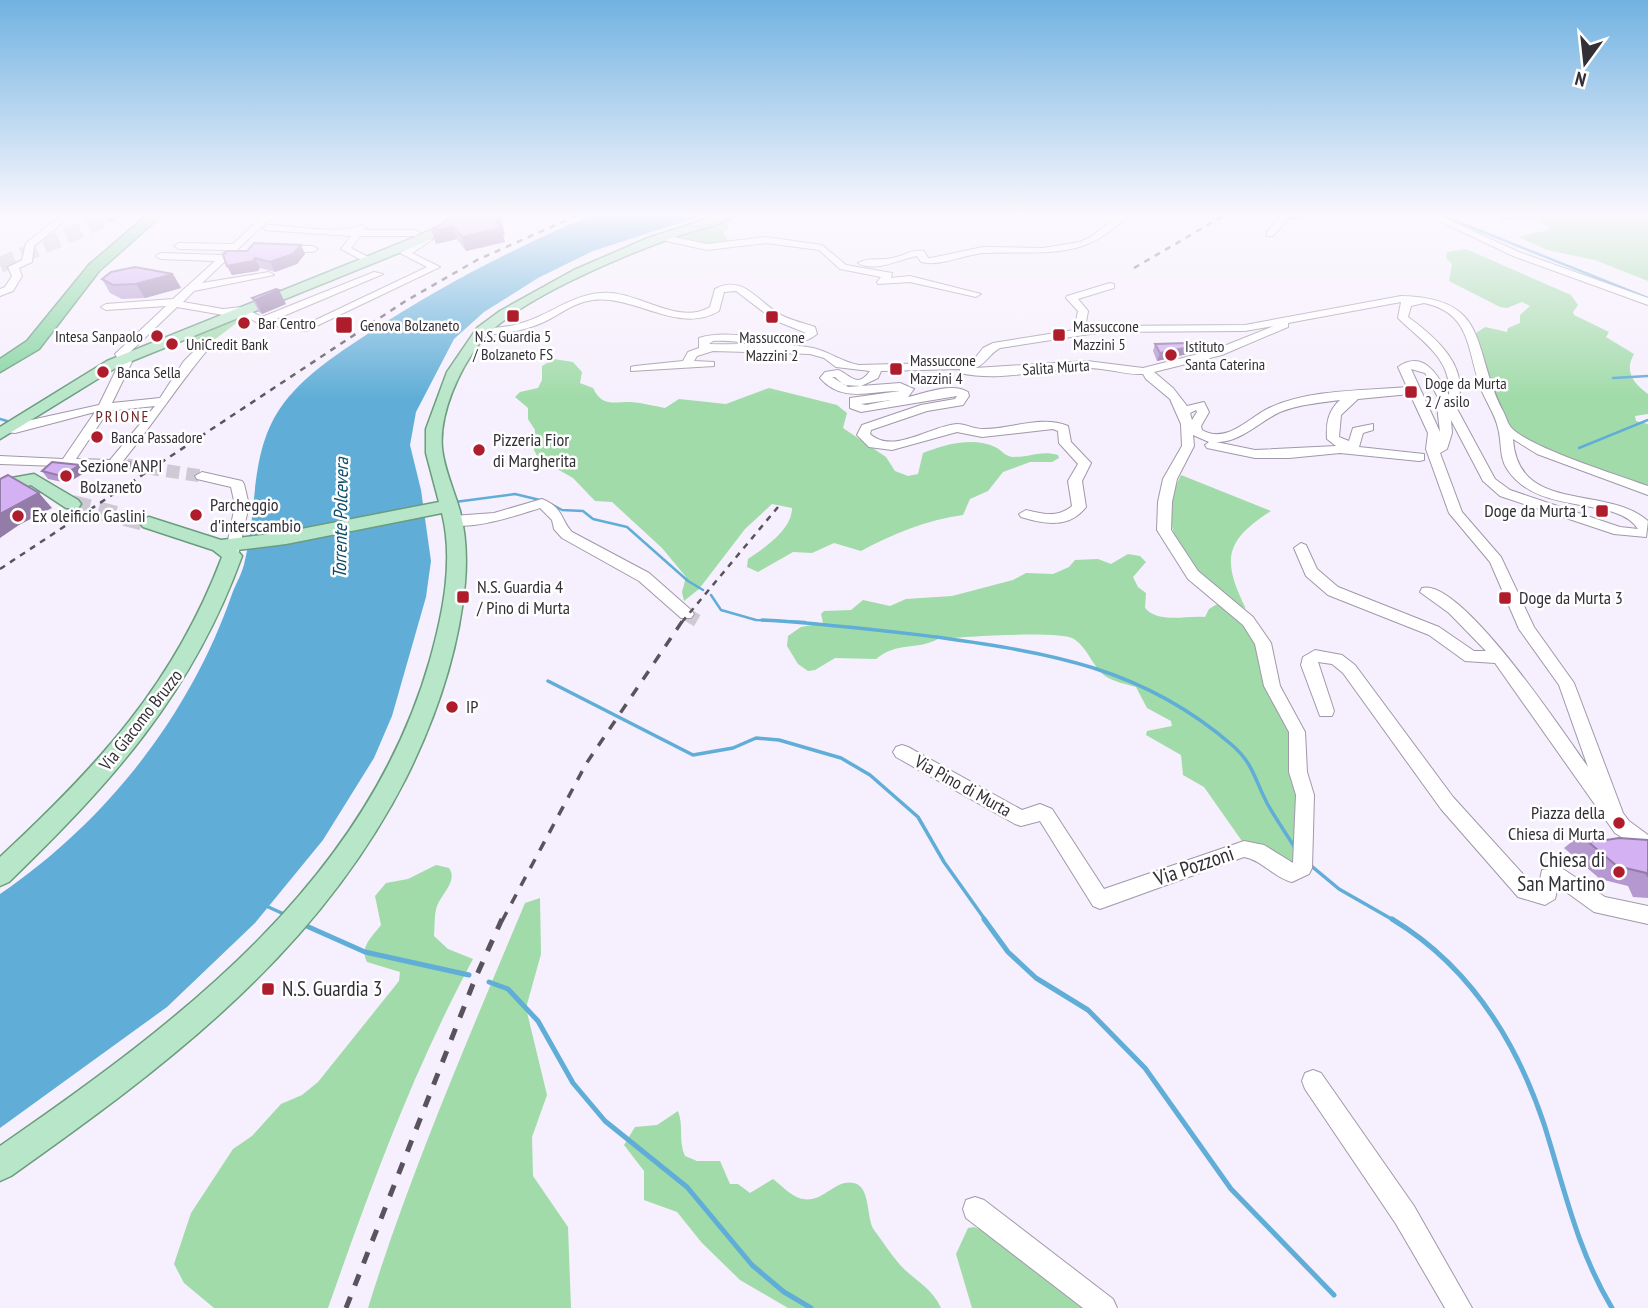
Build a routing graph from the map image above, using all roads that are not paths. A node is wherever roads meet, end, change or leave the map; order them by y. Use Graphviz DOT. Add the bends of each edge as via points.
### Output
graph roads {
  1 [pos="17,276"];
  2 [pos="88,276"];
  3 [pos="205,276"];
  4 [pos="263,276"];
  5 [pos="330,276"];
  6 [pos="352,276"];
  7 [pos="373,276"];
  8 [pos="416,276"];
  9 [pos="570,276"];
  10 [pos="887,276"];
  11 [pos="1577,276"];
  12 [pos="361,281"];
  13 [pos="1110,286"];
  14 [pos="192,288"];
  15 [pos="0,293"];
  16 [pos="976,294"];
  17 [pos="276,296"];
  18 [pos="1420,300"];
  19 [pos="1648,302"];
  20 [pos="177,303"];
  21 [pos="106,307"];
  22 [pos="296,307"];
  23 [pos="242,310"];
  24 [pos="1288,320"];
  25 [pos="262,321"];
  26 [pos="482,331"];
  27 [pos="1079,331"];
  28 [pos="710,348"];
  29 [pos="202,349"];
  30 [pos="122,359"];
  31 [pos="687,364"];
  32 [pos="710,364"];
  33 [pos="896,366"];
  34 [pos="0,367"];
  35 [pos="635,369"];
  36 [pos="876,369"];
  37 [pos="1148,370"];
  38 [pos="1412,390"];
  39 [pos="1361,396"];
  40 [pos="163,401"];
  41 [pos="1450,406"];
  42 [pos="40,408"];
  43 [pos="104,408"];
  44 [pos="84,410"];
  45 [pos="1183,411"];
  46 [pos="1369,427"];
  47 [pos="1505,429"];
  48 [pos="4,431"];
  49 [pos="1185,438"];
  50 [pos="1432,447"];
  51 [pos="1419,457"];
  52 [pos="0,460"];
  53 [pos="62,464"];
  54 [pos="202,476"];
  55 [pos="34,479"];
  56 [pos="0,486"];
  57 [pos="1648,491"];
  58 [pos="72,504"];
  59 [pos="451,514"];
  60 [pos="1026,514"];
  61 [pos="149,523"];
  62 [pos="1301,548"];
  63 [pos="234,549"];
  64 [pos="1427,592"];
  65 [pos="686,614"];
  66 [pos="1501,657"];
  67 [pos="1326,711"];
  68 [pos="902,752"];
  69 [pos="1614,813"];
  70 [pos="1648,846"];
  71 [pos="27,849"];
  72 [pos="0,860"];
  73 [pos="0,874"];
  74 [pos="1100,900"];
  75 [pos="1648,915"];
  76 [pos="1312,1081"];
  77 [pos="0,1165"];
  78 [pos="975,1209"];
  79 [pos="1104,1308"];
  80 [pos="1460,1308"];
  1 -- 15 [label="street" via="9,289"];
  2 -- 34 [label="highway" via="33,345"];
  3 -- 14 [label="street"];
  4 -- 14 [label="street"];
  5 -- 17 [label="main road" via="309,288"];
  6 -- 12 [label="street"];
  7 -- 12 [label="street"];
  8 -- 25 [label="street" via="312,327"];
  9 -- 26 [label="main road"];
  10 -- 16 [label="street" via="882,282 910,279"];
  11 -- 19 [label="street"];
  12 -- 22 [label="street"];
  13 -- 27 [label="street" via="1071,298 1083,311"];
  14 -- 20 [label="street"];
  17 -- 22 [label="street"];
  17 -- 23 [label="main road"];
  18 -- 24 [label="street" via="1401,299"];
  18 -- 41 [label="street" via="1406,303 1403,318 1440,348 1454,384"];
  18 -- 47 [label="street" via="1449,308 1464,318 1492,407"];
  20 -- 21 [label="street"];
  20 -- 23 [label="street"];
  20 -- 30 [label="street" via="121,354"];
  22 -- 25 [label="street"];
  23 -- 25 [label="street"];
  23 -- 30 [label="main road"];
  24 -- 27 [label="street" via="1228,330"];
  24 -- 37 [label="street, Salita Murta" via="1247,345 1176,367"];
  26 -- 28 [label="street" via="530,324 566,303 594,296 629,299 676,314 704,314 715,309 721,289 733,287 778,318 813,332 795,340 711,336 702,342"];
  26 -- 59 [label="main road" via="467,349 444,396 434,436"];
  27 -- 33 [label="street" via="997,345 975,365"];
  28 -- 31 [label="street" via="692,354"];
  28 -- 36 [label="street" via="811,351 840,366"];
  29 -- 40 [label="street"];
  30 -- 42 [label="main road"];
  30 -- 43 [label="street" via="125,362"];
  31 -- 32 [label="street"];
  31 -- 35 [label="street"];
  33 -- 36 [label="street"];
  33 -- 37 [label="street, Salita Murta" via="982,373 1088,364"];
  36 -- 60 [label="street" via="874,376 861,383 848,383 838,373 826,378 865,393 908,389 890,398 854,401 865,409 947,392 963,396 959,402 866,428 863,435 873,444 892,446 957,428 982,433 1055,425 1064,429 1065,443 1085,463 1075,481 1079,507 1063,519"];
  37 -- 45 [label="street"];
  38 -- 39 [label="street"];
  38 -- 41 [label="street" via="1403,370 1406,365 1429,370"];
  38 -- 50 [label="street" via="1434,433"];
  39 -- 45 [label="street" via="1292,403 1232,437 1218,440 1196,432 1203,412 1200,405"];
  39 -- 46 [label="street" via="1336,408 1333,438 1340,444 1354,444 1357,432"];
  40 -- 43 [label="street"];
  40 -- 53 [label="street" via="121,465"];
  41 -- 47 [label="street" via="1490,481 1504,493 1619,531 1641,534 1647,530 1627,513 1559,499 1529,483 1510,462"];
  41 -- 50 [label="street" via="1443,406 1446,433 1442,448"];
  42 -- 44 [label="street"];
  42 -- 48 [label="main road"];
  43 -- 44 [label="street"];
  43 -- 53 [label="street"];
  44 -- 48 [label="street"];
  45 -- 49 [label="street" via="1188,426"];
  47 -- 57 [label="street" via="1541,452"];
  49 -- 51 [label="street" via="1255,454 1340,449"];
  49 -- 74 [label="street, Via Pozzoni" via="1188,446 1176,466 1165,502 1164,530 1193,575 1255,627 1267,655 1272,685 1297,732 1298,772 1306,795 1302,869 1282,870 1257,851 1244,849"];
  50 -- 69 [label="street" via="1456,513 1496,560 1527,629 1566,683"];
  52 -- 53 [label="street"];
  53 -- 55 [label="street"];
  54 -- 63 [label="street, Via Giacomo Bruzzo" via="237,484 242,505"];
  55 -- 56 [label="main road"];
  55 -- 58 [label="main road"];
  59 -- 63 [label="main road" via="430,510"];
  59 -- 65 [label="street" via="495,517 542,503 559,518 567,535 644,577"];
  59 -- 77 [label="main road" via="457,553 453,598 433,680 407,753 360,836 319,892 221,997 172,1041"];
  61 -- 63 [label="main road"];
  62 -- 66 [label="street" via="1311,572 1333,591 1434,631 1471,657"];
  63 -- 71 [label="main road, Via Giacomo Bruzzo" via="204,631 173,684 84,790"];
  64 -- 66 [label="street" via="1454,609"];
  66 -- 69 [label="street"];
  67 -- 75 [label="street" via="1309,665 1315,656 1336,659 1349,668 1447,803 1525,891 1545,896 1549,876 1560,876 1601,905"];
  68 -- 74 [label="street, Via Pino di Murta" via="1021,818 1040,812 1046,815"];
  69 -- 70 [label="street" via="1628,832"];
  71 -- 72 [label="street, Via Giacomo Bruzzo"];
  71 -- 73 [label="main road, Via Giacomo Bruzzo"];
  76 -- 80 [label="street" via="1405,1216"];
  78 -- 79 [label="street"];
}
